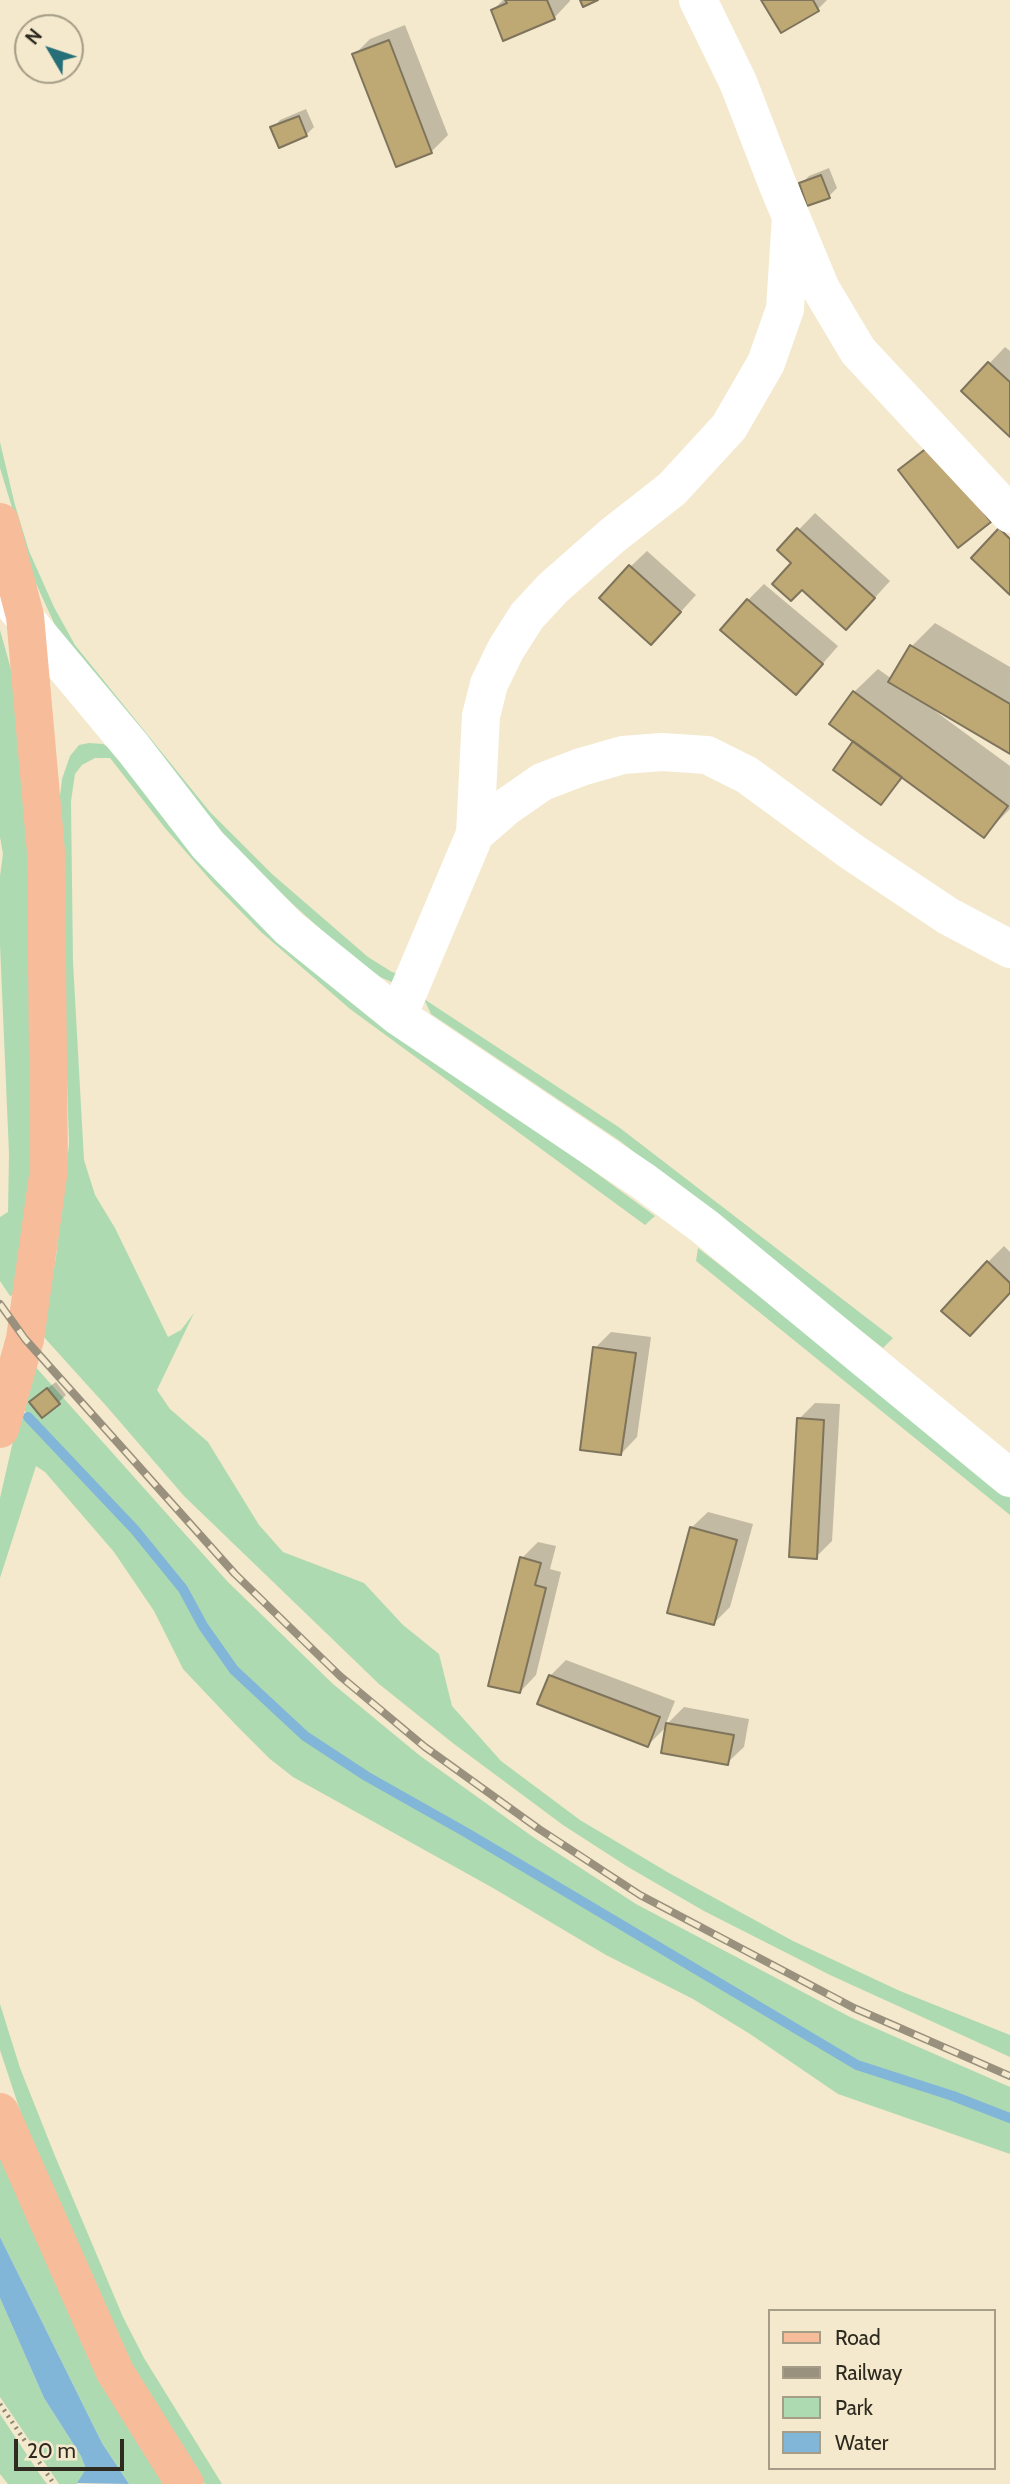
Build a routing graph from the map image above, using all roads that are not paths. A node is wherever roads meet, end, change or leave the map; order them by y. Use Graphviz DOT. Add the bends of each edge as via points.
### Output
graph roads {
  1 [pos="698,0"];
  2 [pos="791,217"];
  3 [pos="1010,513"];
  4 [pos="0,522"];
  5 [pos="12,603"];
  6 [pos="475,834"];
  7 [pos="1010,949"];
  8 [pos="398,1016"];
  9 [pos="0,1429"];
  10 [pos="1010,1478"];
  11 [pos="0,2112"];
  12 [pos="186,2484"];
  1 -- 2 [label="street" via="738,82"];
  2 -- 3 [label="street" via="821,289 858,351"];
  2 -- 6 [label="street" via="785,309 766,363 729,427 672,489 553,588 506,649 489,684 481,716"];
  4 -- 5 [label="main road"];
  5 -- 8 [label="street" via="134,748 208,845 289,928"];
  5 -- 9 [label="main road" via="46,852 49,1169 24,1339"];
  6 -- 7 [label="street" via="542,782 581,767 623,755 707,755 747,775 937,909"];
  6 -- 8 [label="street"];
  8 -- 10 [label="street" via="705,1227"];
  11 -- 12 [label="main road" via="115,2371"];
}
